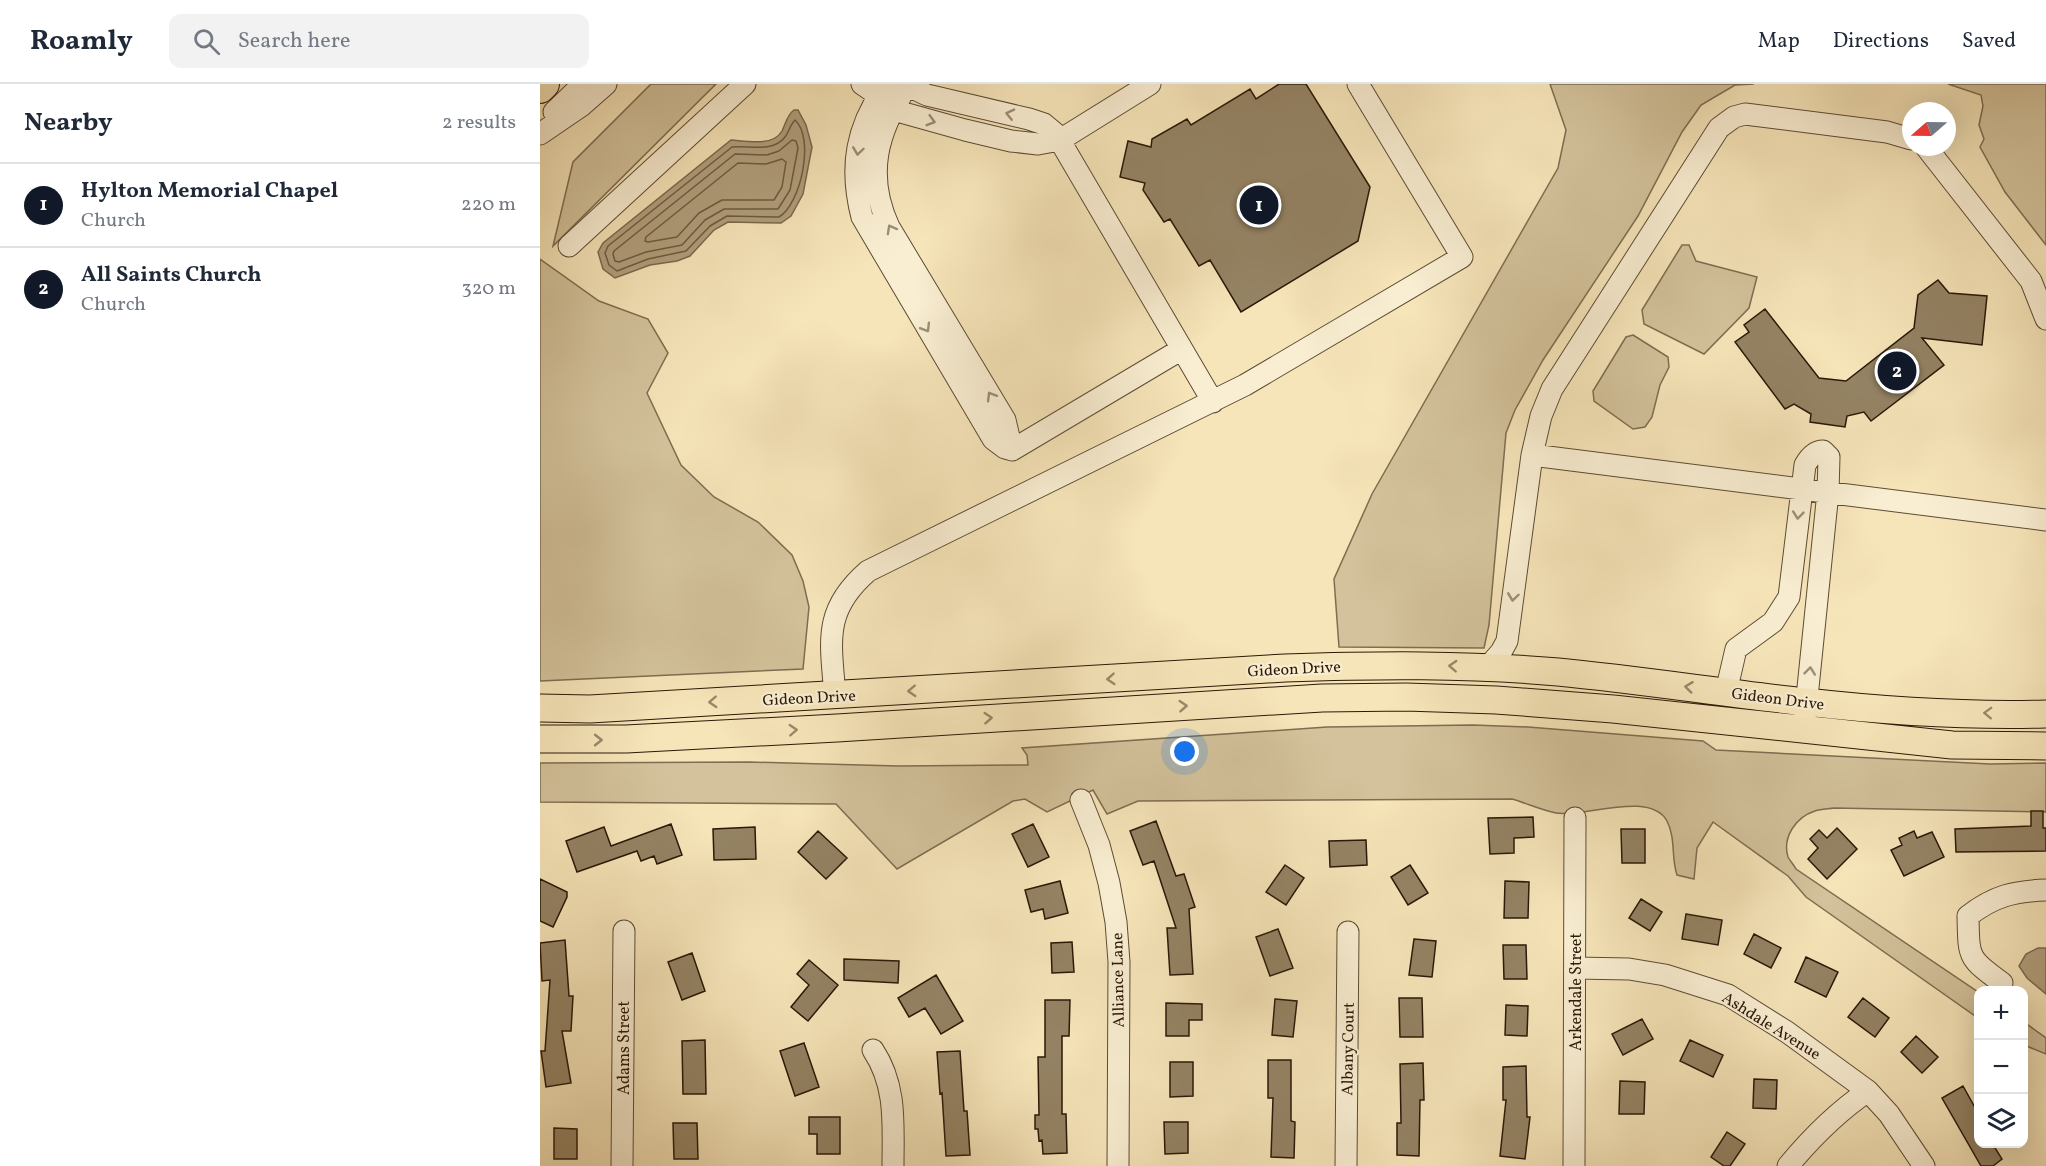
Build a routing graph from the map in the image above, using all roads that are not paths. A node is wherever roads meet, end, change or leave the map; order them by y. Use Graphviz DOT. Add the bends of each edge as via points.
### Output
graph roads {
  1 [pos="544,84"];
  2 [pos="555,84"];
  3 [pos="583,84"];
  4 [pos="606,84"];
  5 [pos="745,84"];
  6 [pos="1150,84"];
  7 [pos="1358,84"];
  8 [pos="540,88"];
  9 [pos="889,90"];
  10 [pos="540,96"];
  11 [pos="540,124"];
  12 [pos="540,134"];
  13 [pos="1902,136"];
  14 [pos="1060,140"];
  15 [pos="1933,156"];
  16 [pos="569,246"];
  17 [pos="2046,319"];
  18 [pos="1182,349"];
  19 [pos="1213,402"];
  20 [pos="1532,455"];
  21 [pos="1801,488"];
  22 [pos="1828,492"];
  23 [pos="2046,520"];
  24 [pos="1486,668"];
  25 [pos="1726,692"];
  26 [pos="835,696"];
  27 [pos="1806,702"];
  28 [pos="540,708"];
  29 [pos="2046,714"];
  30 [pos="837,728"];
  31 [pos="1804,729"];
  32 [pos="540,739"];
  33 [pos="2046,746"];
  34 [pos="1081,800"];
  35 [pos="1575,818"];
  36 [pos="2046,890"];
  37 [pos="624,931"];
  38 [pos="1348,932"];
  39 [pos="1575,968"];
  40 [pos="2002,983"];
  41 [pos="873,1050"];
  42 [pos="1868,1091"];
  43 [pos="622,1166"];
  44 [pos="893,1166"];
  45 [pos="1118,1166"];
  46 [pos="1346,1166"];
  47 [pos="1574,1166"];
  48 [pos="1788,1166"];
  49 [pos="1924,1166"];
  1 -- 8 [label="highway"];
  2 -- 10 [label="street"];
  3 -- 11 [label="street"];
  4 -- 12 [label="street"];
  5 -- 16 [label="street"];
  6 -- 14 [label="street"];
  7 -- 19 [label="street" via="1462,257"];
  9 -- 14 [label="street" via="1029,119 1044,124"];
  9 -- 18 [label="street" via="866,118 860,136 855,186 862,217 993,439 1012,450"];
  13 -- 20 [label="street" via="1758,115 1745,114 1726,122 1713,136 1552,389"];
  14 -- 18 [label="street"];
  15 -- 17 [label="street" via="2031,281"];
  18 -- 19 [label="street"];
  19 -- 26 [label="street" via="868,571 845,595 832,628"];
  20 -- 21 [label="street"];
  20 -- 24 [label="street, one-way" via="1507,641"];
  21 -- 22 [label="street"];
  21 -- 22 [label="street" via="1808,460 1823,451 1830,463"];
  21 -- 25 [label="street, one-way" via="1789,597 1773,622 1736,649"];
  22 -- 23 [label="street"];
  27 -- 22 [label="street, one-way"];
  25 -- 24 [label="main road, Gideon Drive, one-way" via="1557,672"];
  24 -- 26 [label="main road, Gideon Drive, one-way" via="1285,668"];
  25 -- 27 [label="main road, Gideon Drive"];
  26 -- 28 [label="main road, Gideon Drive, one-way" via="590,709"];
  26 -- 30 [label="main road"];
  29 -- 27 [label="main road, Gideon Drive, one-way" via="1907,711"];
  27 -- 31 [label="street"];
  30 -- 31 [label="main road, Gideon Drive, one-way" via="1322,698 1406,697 1613,709"];
  32 -- 30 [label="main road, Gideon Drive, one-way" via="605,740"];
  31 -- 33 [label="main road, Gideon Drive" via="1952,745"];
  34 -- 45 [label="street, Alliance Lane" via="1099,845 1116,922"];
  35 -- 39 [label="street, Arkendale Street"];
  36 -- 40 [label="street" via="2004,895 1986,902 1968,916 1970,954"];
  37 -- 43 [label="street, Adams Street"];
  38 -- 46 [label="street, Albany Court"];
  39 -- 42 [label="street, Ashdale Avenue" via="1629,969 1665,975 1728,994"];
  39 -- 47 [label="street, Arkendale Street"];
  41 -- 44 [label="street" via="883,1064 892,1103"];
  42 -- 48 [label="street" via="1832,1119"];
  42 -- 49 [label="street, Ashdale Avenue" via="1889,1114"];
}
